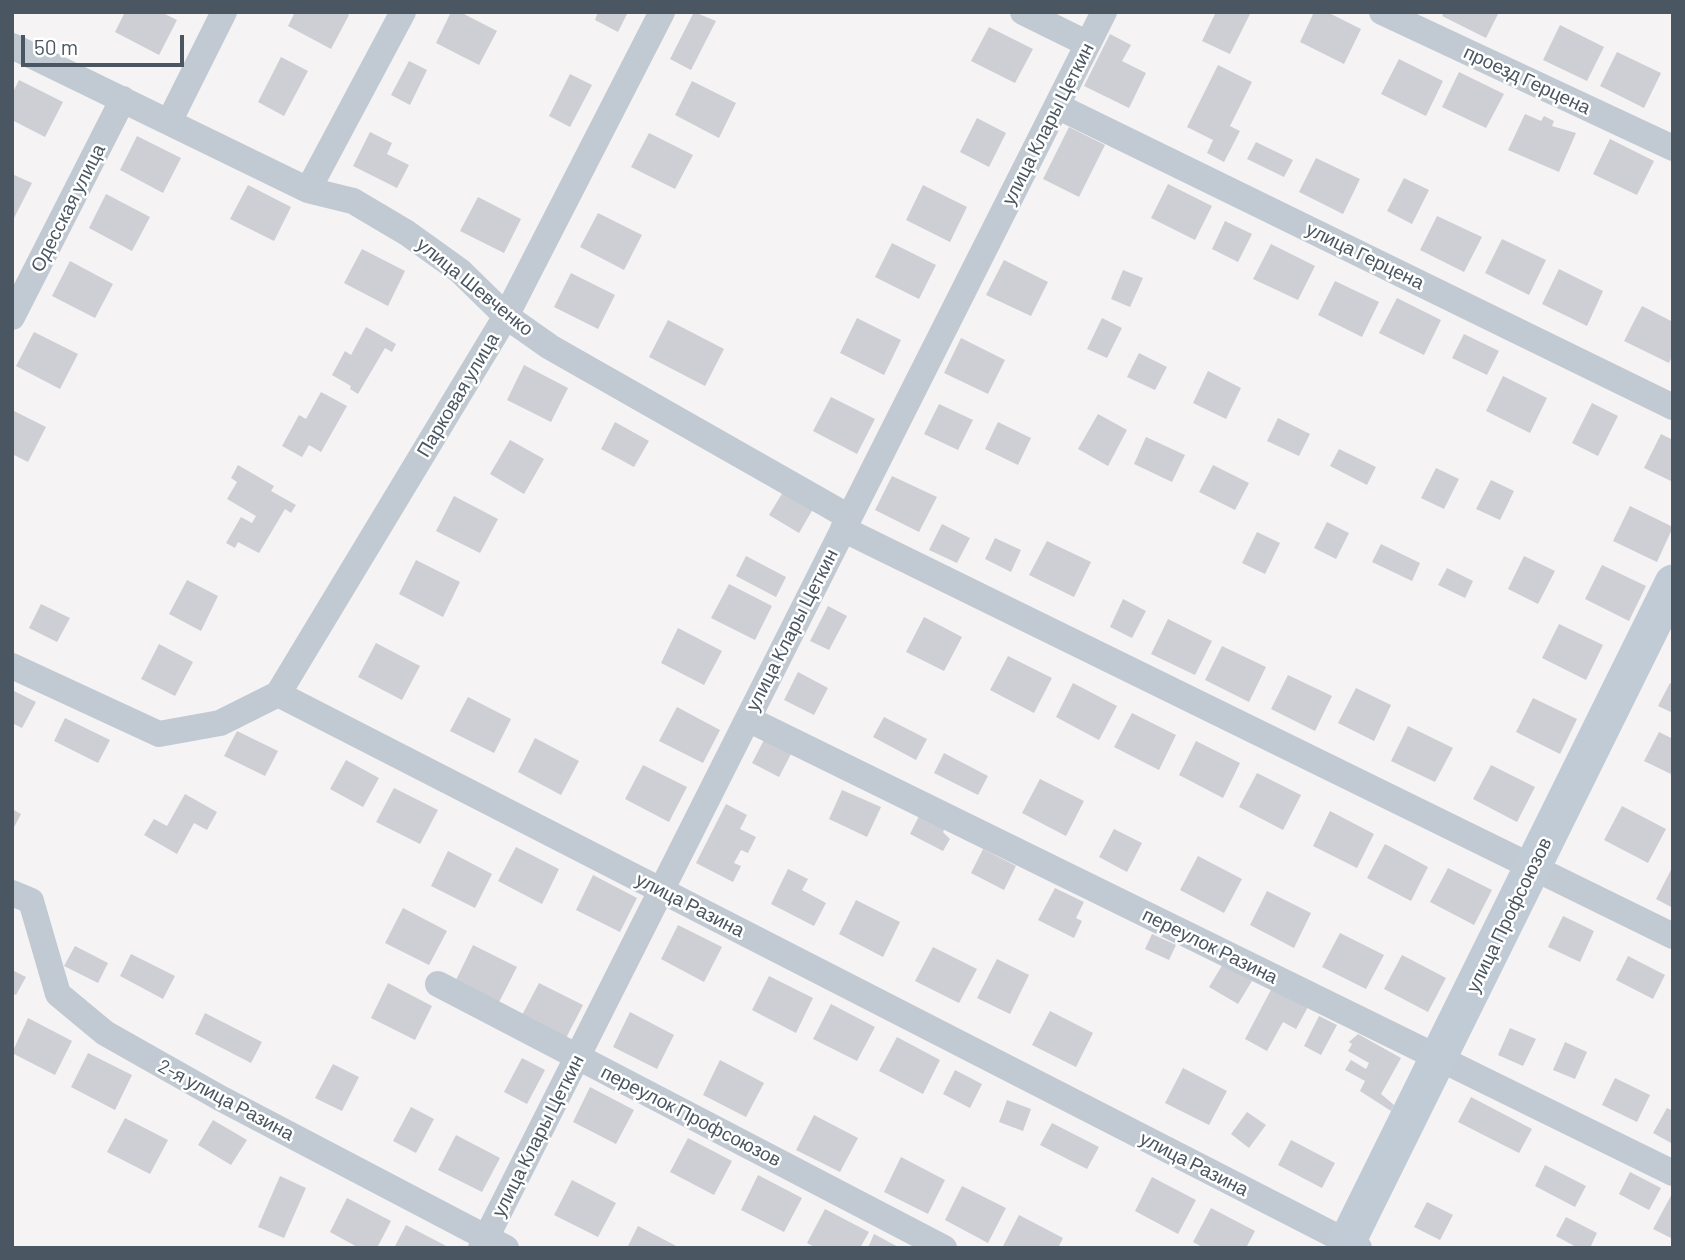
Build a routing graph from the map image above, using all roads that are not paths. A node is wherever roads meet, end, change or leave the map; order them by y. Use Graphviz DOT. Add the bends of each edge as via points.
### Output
graph roads {
  1 [pos="224,12"];
  2 [pos="403,12"];
  3 [pos="662,12"];
  4 [pos="1023,12"];
  5 [pos="1104,12"];
  6 [pos="1382,12"];
  7 [pos="1088,44"];
  8 [pos="12,46"];
  9 [pos="123,99"];
  10 [pos="1057,106"];
  11 [pos="169,122"];
  12 [pos="1673,148"];
  13 [pos="308,190"];
  14 [pos="506,316"];
  15 [pos="12,317"];
  16 [pos="1673,407"];
  17 [pos="846,523"];
  18 [pos="1673,583"];
  19 [pos="12,666"];
  20 [pos="278,694"];
  21 [pos="748,719"];
  22 [pos="1532,868"];
  23 [pos="661,890"];
  24 [pos="12,893"];
  25 [pos="1673,936"];
  26 [pos="438,984"];
  27 [pos="578,1058"];
  28 [pos="1438,1058"];
  29 [pos="1673,1173"];
  30 [pos="491,1244"];
  31 [pos="1350,1246"];
  32 [pos="944,1248"];
  1 -- 11 [label="street"];
  2 -- 13 [label="street"];
  3 -- 14 [label="street, Парковая улица"];
  4 -- 7 [label="street"];
  5 -- 7 [label="street, улица Клары Цеткин"];
  6 -- 12 [label="street, проезд Герцена"];
  7 -- 10 [label="street, улица Клары Цеткин"];
  8 -- 9 [label="street, улица Шевченко"];
  9 -- 11 [label="street, улица Шевченко"];
  9 -- 15 [label="street, Одесская улица"];
  10 -- 16 [label="street, улица Герцена"];
  10 -- 17 [label="street, улица Клары Цеткин"];
  11 -- 13 [label="street, улица Шевченко"];
  13 -- 14 [label="street, улица Шевченко" via="353,201 407,233 460,271"];
  14 -- 17 [label="street, улица Шевченко" via="550,347"];
  14 -- 20 [label="street, Парковая улица"];
  17 -- 21 [label="street, улица Клары Цеткин"];
  17 -- 22 [label="street, улица Шевченко"];
  18 -- 22 [label="street, улица Профсоюзов"];
  19 -- 20 [label="street" via="159,734 220,723"];
  20 -- 23 [label="street, улица Разина"];
  21 -- 23 [label="street, улица Клары Цеткин"];
  21 -- 28 [label="street, переулок Разина"];
  22 -- 25 [label="street, улица Шевченко"];
  22 -- 28 [label="street, улица Профсоюзов"];
  23 -- 27 [label="street, улица Клары Цеткин"];
  23 -- 31 [label="street, улица Разина"];
  24 -- 30 [label="street, 2-я улица Разина" via="31,901 58,994 105,1034"];
  26 -- 27 [label="street, переулок Профсоюзов"];
  27 -- 30 [label="street, улица Клары Цеткин"];
  27 -- 32 [label="street, переулок Профсоюзов"];
  28 -- 29 [label="street, переулок Разина"];
  28 -- 31 [label="street, улица Профсоюзов"];
}
